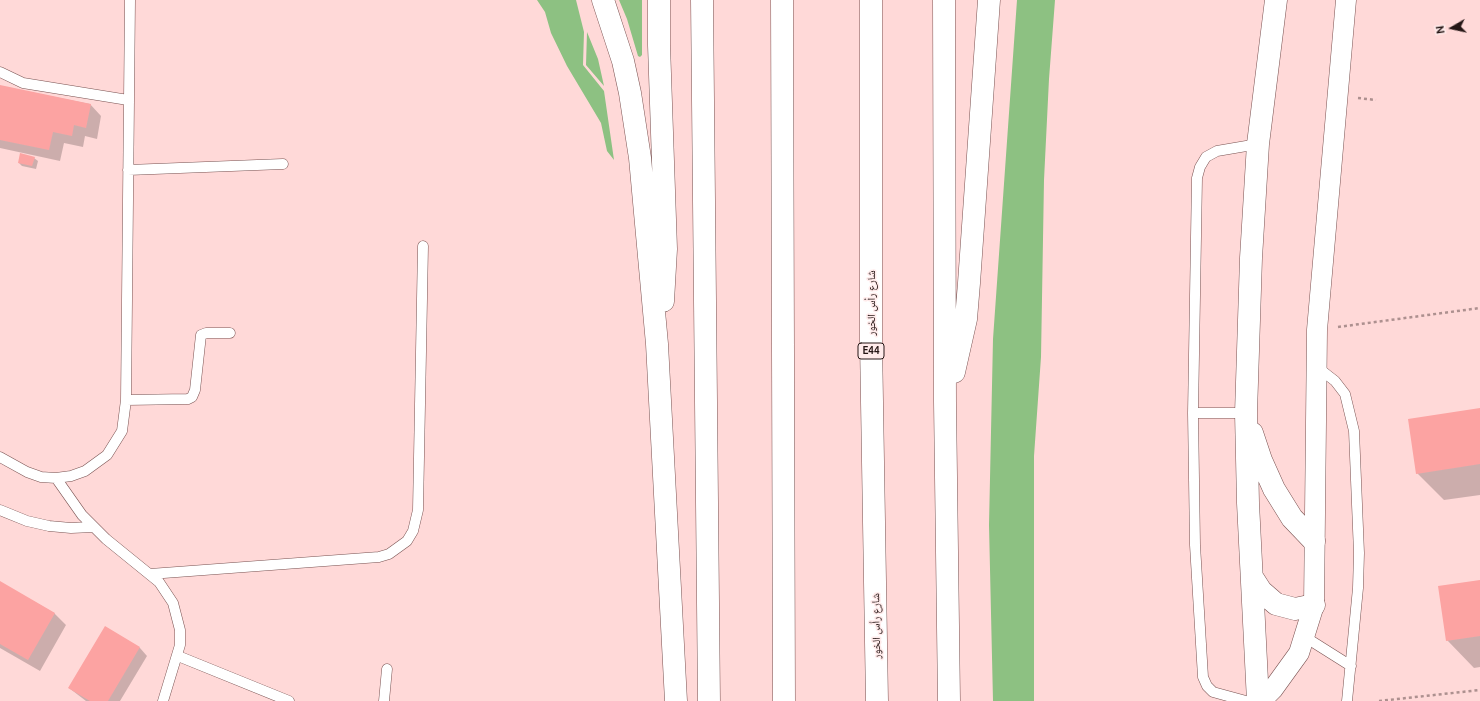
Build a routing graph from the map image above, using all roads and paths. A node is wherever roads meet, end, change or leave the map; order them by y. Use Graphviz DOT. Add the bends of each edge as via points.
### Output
graph roads {
  1 [pos="130,0"];
  2 [pos="603,0"];
  3 [pos="659,0"];
  4 [pos="702,0"];
  5 [pos="782,0"];
  6 [pos="871,0"];
  7 [pos="944,0"];
  8 [pos="989,0"];
  9 [pos="1276,0"];
  10 [pos="1346,0"];
  11 [pos="0,72"];
  12 [pos="128,100"];
  13 [pos="1258,144"];
  14 [pos="284,164"];
  15 [pos="128,170"];
  16 [pos="423,246"];
  17 [pos="1480,308"];
  18 [pos="1317,330"];
  19 [pos="230,333"];
  20 [pos="657,344"];
  21 [pos="1317,367"];
  22 [pos="126,400"];
  23 [pos="945,402"];
  24 [pos="1193,413"];
  25 [pos="1246,413"];
  26 [pos="0,457"];
  27 [pos="56,478"];
  28 [pos="0,510"];
  29 [pos="93,527"];
  30 [pos="1314,541"];
  31 [pos="150,574"];
  32 [pos="1252,577"];
  33 [pos="1314,605"];
  34 [pos="876,623"];
  35 [pos="1305,637"];
  36 [pos="178,656"];
  37 [pos="1351,666"];
  38 [pos="387,669"];
  39 [pos="1480,690"];
  40 [pos="163,701"];
  41 [pos="289,701"];
  42 [pos="384,701"];
  43 [pos="676,701"];
  44 [pos="709,701"];
  45 [pos="784,701"];
  46 [pos="877,701"];
  47 [pos="886,701"];
  48 [pos="949,701"];
  49 [pos="1246,701"];
  50 [pos="1259,701"];
  51 [pos="1347,701"];
  52 [pos="1379,701"];
  1 -- 12 [label="lane"];
  2 -- 20 [label="main road" via="623,61 636,125"];
  3 -- 20 [label="main road" via="666,263"];
  4 -- 44 [label="main road"];
  5 -- 45 [label="main road"];
  6 -- 34 [label="main road, شارع رأس الخور / E44" via="871,342"];
  7 -- 23 [label="main road"];
  8 -- 23 [label="main road" via="966,319"];
  9 -- 13 [label="main road"];
  10 -- 18 [label="street"];
  11 -- 12 [label="lane" via="23,84"];
  12 -- 15 [label="lane"];
  13 -- 24 [label="lane" via="1217,151 1206,157 1197,178"];
  13 -- 25 [label="main road"];
  14 -- 15 [label="lane"];
  15 -- 22 [label="lane"];
  16 -- 31 [label="lane" via="418,510 413,531 406,541 399,548 380,557"];
  17 -- 18 [label="path"];
  18 -- 21 [label="street"];
  19 -- 22 [label="lane" via="201,335 192,397"];
  20 -- 43 [label="main road"];
  21 -- 30 [label="street"];
  21 -- 37 [label="lane" via="1335,381 1345,394 1354,431 1358,581"];
  22 -- 27 [label="lane" via="122,431 107,455 85,471"];
  23 -- 48 [label="main road"];
  24 -- 25 [label="lane"];
  24 -- 49 [label="lane" via="1195,545 1203,678 1206,686 1213,692"];
  25 -- 30 [label="main road" via="1261,460 1274,489 1292,518"];
  25 -- 32 [label="main road" via="1247,496"];
  26 -- 27 [label="lane" via="27,472 41,477"];
  27 -- 29 [label="lane"];
  28 -- 29 [label="lane" via="27,521 49,526"];
  29 -- 31 [label="lane"];
  30 -- 33 [label="street"];
  31 -- 36 [label="lane" via="167,592 178,615"];
  32 -- 33 [label="main road" via="1261,591 1276,604 1295,609"];
  32 -- 50 [label="main road"];
  33 -- 35 [label="street"];
  34 -- 46 [label="main road, شارع رأس الخور / E44"];
  34 -- 47 [label="main road"];
  35 -- 37 [label="lane"];
  35 -- 50 [label="street" via="1288,670 1273,689"];
  36 -- 40 [label="lane"];
  36 -- 41 [label="lane"];
  37 -- 51 [label="lane"];
  38 -- 42 [label="lane"];
  39 -- 52 [label="path"];
}
